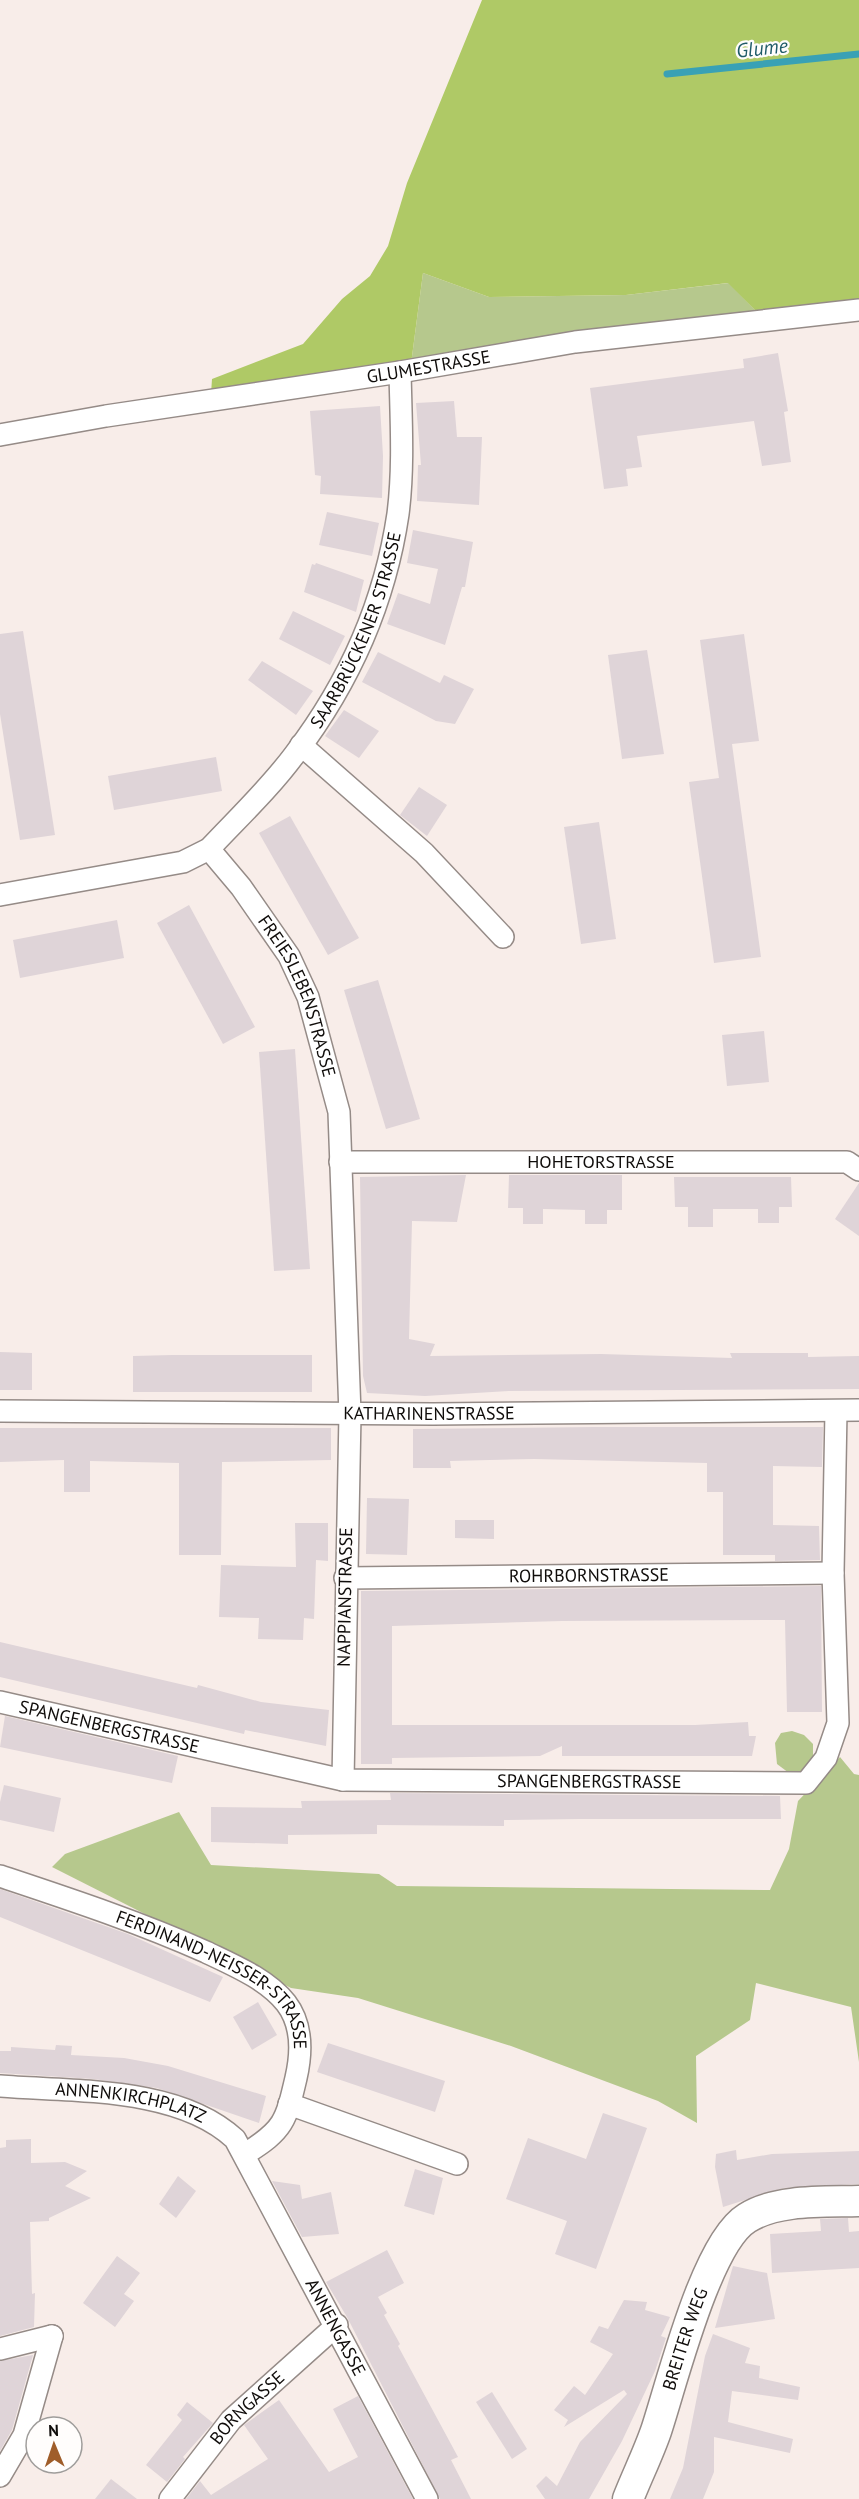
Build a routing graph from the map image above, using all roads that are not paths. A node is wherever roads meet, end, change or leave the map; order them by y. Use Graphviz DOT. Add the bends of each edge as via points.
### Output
graph roads {
  1 [pos="859,310"];
  2 [pos="400,372"];
  3 [pos="0,435"];
  4 [pos="301,745"];
  5 [pos="209,849"];
  6 [pos="0,895"];
  7 [pos="503,937"];
  8 [pos="340,1162"];
  9 [pos="853,1166"];
  10 [pos="859,1410"];
  11 [pos="0,1411"];
  12 [pos="836,1411"];
  13 [pos="350,1414"];
  14 [pos="833,1573"];
  15 [pos="345,1578"];
  16 [pos="0,1702"];
  17 [pos="343,1780"];
  18 [pos="0,1876"];
  19 [pos="0,2086"];
  20 [pos="289,2104"];
  21 [pos="245,2154"];
  22 [pos="457,2164"];
  23 [pos="859,2201"];
  24 [pos="337,2325"];
  25 [pos="0,2349"];
  26 [pos="0,2476"];
  27 [pos="170,2499"];
  28 [pos="427,2499"];
  29 [pos="628,2499"];
  1 -- 2 [label="street, GLUMESTRASSE" via="575,342"];
  2 -- 3 [label="street, GLUMESTRASSE"];
  2 -- 4 [label="street, SAARBRÜCKENER STRASSE" via="401,482 387,570 364,639 345,678"];
  4 -- 5 [label="street, SAARBRÜCKENER STRASSE"];
  4 -- 7 [label="street" via="424,853"];
  5 -- 6 [label="street" via="183,862"];
  5 -- 8 [label="street, FREIESLEBENSTRASSE" via="289,956 308,997 339,1112"];
  8 -- 9 [label="street, HOHETORSTRASSE"];
  8 -- 13 [label="street, FREIESLEBENSTRASSE"];
  10 -- 12 [label="street, KATHARINENSTRASSE"];
  11 -- 13 [label="street, KATHARINENSTRASSE"];
  12 -- 13 [label="street, KATHARINENSTRASSE"];
  12 -- 14 [label="street, SPANGENBERGSTRASSE"];
  13 -- 15 [label="street, NAPPIANSTRASSE"];
  14 -- 15 [label="street, ROHRBORNSTRASSE"];
  14 -- 17 [label="street, SPANGENBERGSTRASSE" via="838,1723 826,1758 806,1783"];
  15 -- 17 [label="street, NAPPIANSTRASSE"];
  16 -- 17 [label="street, SPANGENBERGSTRASSE"];
  18 -- 20 [label="street, FERDINAND-NEISSER-STRASSE" via="153,1928 234,1965 275,1991 299,2027 299,2057"];
  19 -- 21 [label="street, ANNENKIRCHPLATZ" via="171,2103 220,2125"];
  20 -- 21 [label="street, FERDINAND-NEISSER-STRASSE" via="276,2133"];
  20 -- 22 [label="street"];
  21 -- 24 [label="street, ANNENGASSE"];
  23 -- 29 [label="main road, BREITER WEG" via="776,2207 744,2220 729,2234 693,2319 655,2434"];
  24 -- 27 [label="street, BORNGASSE" via="231,2420"];
  24 -- 28 [label="street, ANNENGASSE"];
  25 -- 26 [label="street" via="52,2336 24,2435"];
}
